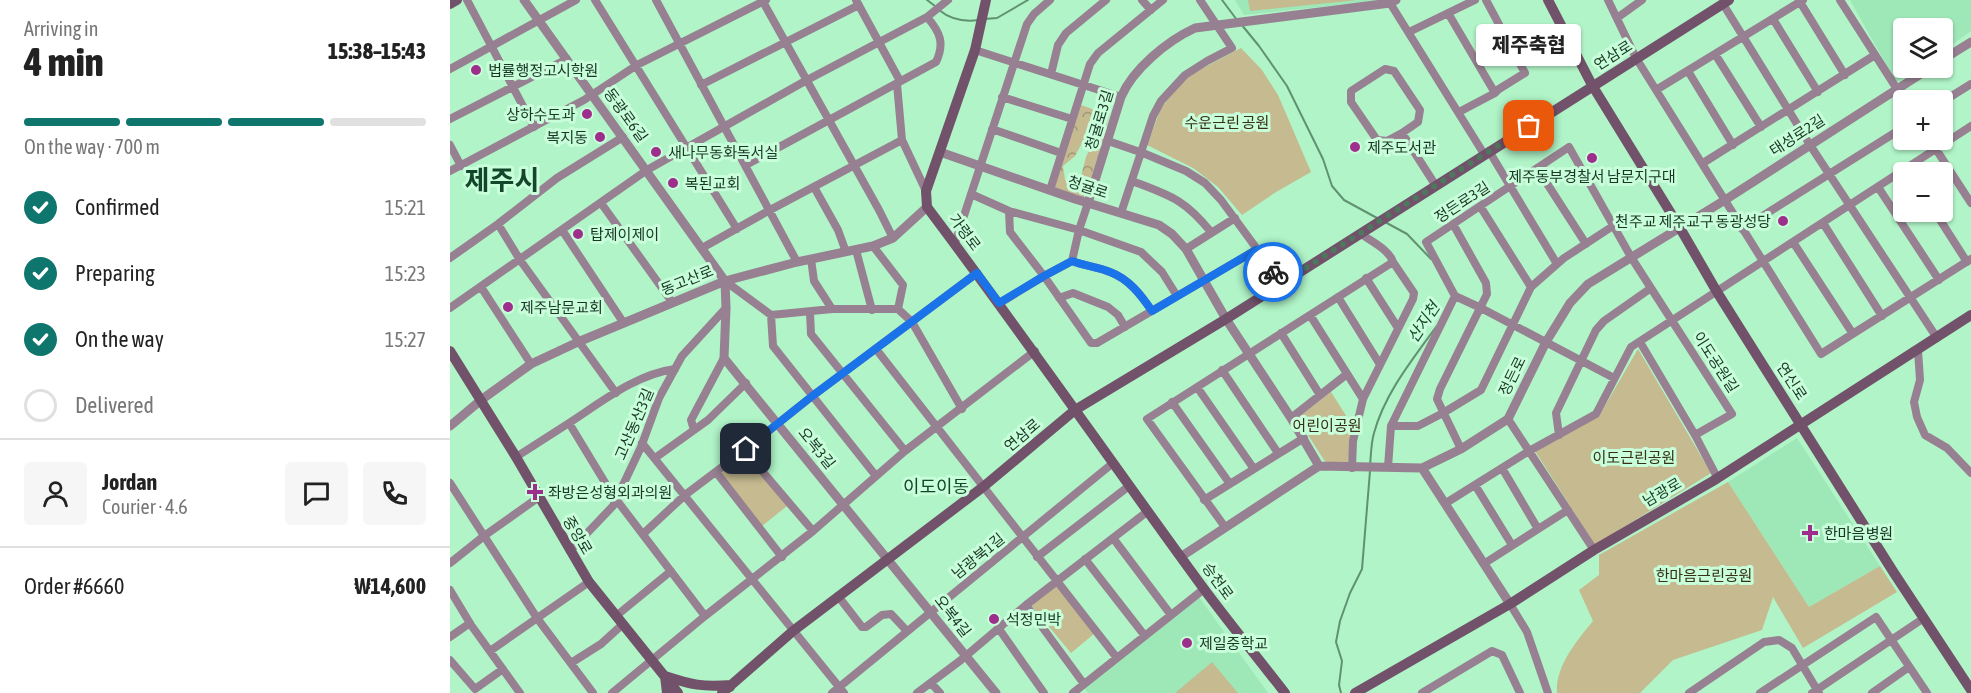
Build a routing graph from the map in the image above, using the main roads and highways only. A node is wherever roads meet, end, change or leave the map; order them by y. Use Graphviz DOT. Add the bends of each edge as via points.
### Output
graph roads {
  1 [pos="457,0"];
  2 [pos="986,0"];
  3 [pos="1548,0"];
  4 [pos="1726,2"];
  5 [pos="450,4"];
  6 [pos="1592,85"];
  7 [pos="1971,315"];
  8 [pos="450,351"];
  9 [pos="1075,410"];
  10 [pos="1801,423"];
  11 [pos="665,676"];
  12 [pos="730,689"];
  13 [pos="1971,690"];
  14 [pos="1359,691"];
  15 [pos="667,693"];
  16 [pos="678,693"];
  17 [pos="722,693"];
  18 [pos="1285,693"];
  1 -- 5 [label="main road"];
  2 -- 9 [label="main road, 가령로" via="975,50 926,190 927,207"];
  3 -- 6 [label="main road, 연신로"];
  4 -- 6 [label="main road, 연삼로"];
  6 -- 9 [label="main road, 연삼로" via="1227,319"];
  6 -- 10 [label="main road, 연신로" via="1716,292"];
  7 -- 10 [label="main road, 남광로"];
  8 -- 11 [label="main road, 중앙로" via="589,582"];
  9 -- 12 [label="main road, 연삼로" via="983,487 793,631"];
  9 -- 18 [label="main road, 승천로" via="1204,589"];
  10 -- 13 [label="main road, 연신로"];
  10 -- 14 [label="main road, 남광로" via="1510,604"];
  11 -- 12 [label="main road" via="698,686"];
  11 -- 15 [label="main road"];
  11 -- 16 [label="main road, 중앙로"];
  12 -- 17 [label="main road, 연삼로"];
}
